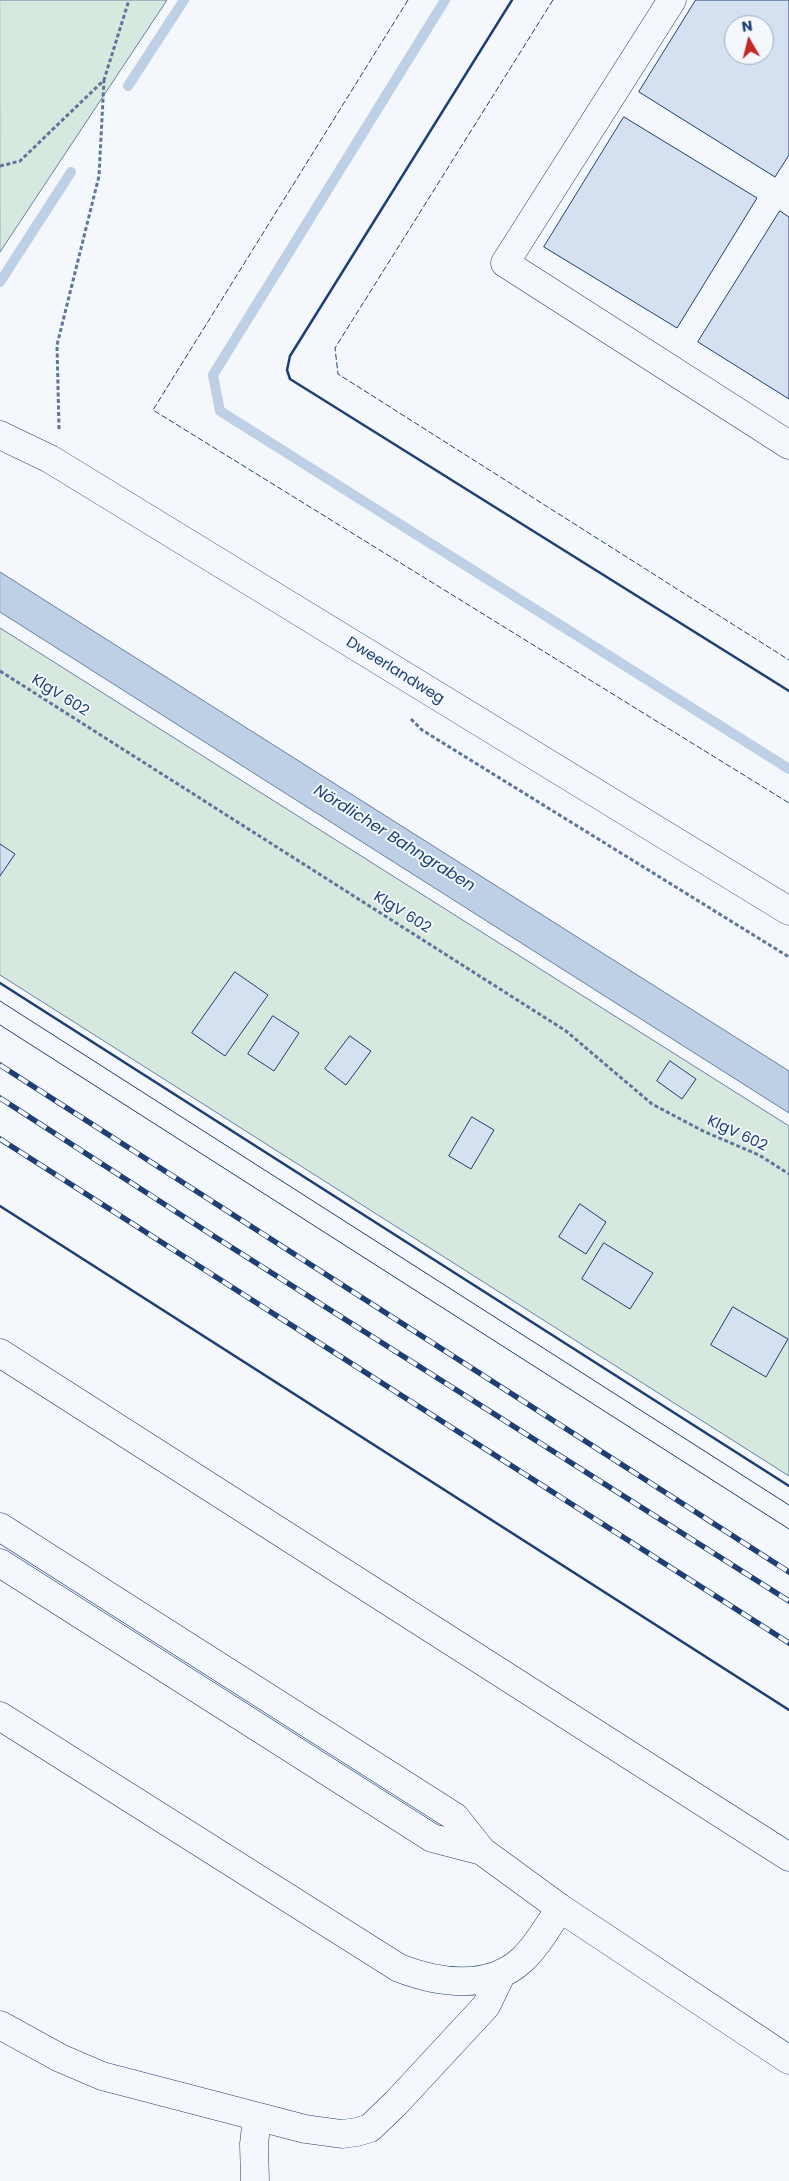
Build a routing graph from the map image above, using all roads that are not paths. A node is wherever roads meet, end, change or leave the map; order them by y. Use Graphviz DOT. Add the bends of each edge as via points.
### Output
graph roads {
  1 [pos="672,0"];
  2 [pos="0,435"];
  3 [pos="789,445"];
  4 [pos="789,911"];
  5 [pos="0,1353"];
  6 [pos="0,1527"];
  7 [pos="0,1563"];
  8 [pos="0,1716"];
  9 [pos="482,1851"];
  10 [pos="789,1857"];
  11 [pos="560,1908"];
  12 [pos="502,1973"];
  13 [pos="0,2025"];
  14 [pos="789,2060"];
  15 [pos="258,2118"];
  16 [pos="255,2181"];
  1 -- 3 [label="street" via="505,263"];
  2 -- 4 [label="street, Dweerlandweg" via="50,459"];
  5 -- 10 [label="street"];
  6 -- 9 [label="street" via="455,1817"];
  7 -- 9 [label="street" via="432,1838"];
  8 -- 12 [label="street" via="399,1968 426,1978 461,1982"];
  9 -- 11 [label="street"];
  11 -- 12 [label="street" via="522,1960"];
  11 -- 14 [label="street"];
  12 -- 15 [label="street" via="486,2006 370,2128 342,2134"];
  13 -- 15 [label="street" via="60,2058 102,2076"];
  15 -- 16 [label="street" via="254,2144"];
}
